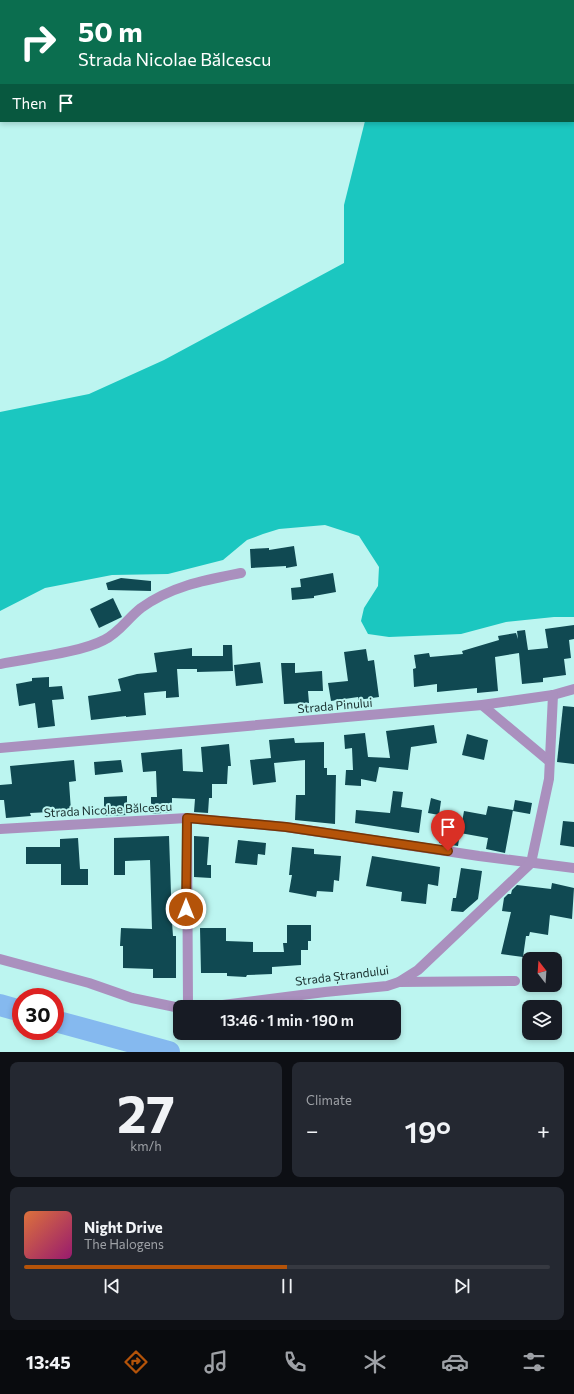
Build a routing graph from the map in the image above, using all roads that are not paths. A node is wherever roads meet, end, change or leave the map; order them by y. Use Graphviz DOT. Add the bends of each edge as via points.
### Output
graph roads {
  1 [pos="241,573"];
  2 [pos="0,664"];
  3 [pos="574,689"];
  4 [pos="553,695"];
  5 [pos="482,705"];
  6 [pos="0,748"];
  7 [pos="549,761"];
  8 [pos="187,818"];
  9 [pos="0,828"];
  10 [pos="530,863"];
  11 [pos="574,868"];
  12 [pos="0,959"];
  13 [pos="515,981"];
  14 [pos="399,982"];
  15 [pos="188,1000"];
  16 [pos="260,1000"];
  17 [pos="173,1007"];
  1 -- 2 [label="street" via="188,584 164,594 141,609 113,635 94,645"];
  3 -- 4 [label="street, Strada Pinului"];
  4 -- 5 [label="street, Strada Pinului"];
  4 -- 7 [label="street"];
  5 -- 6 [label="street, Strada Pinului"];
  5 -- 7 [label="street"];
  7 -- 10 [label="street" via="546,796"];
  8 -- 9 [label="street, Strada Nicolae Bălcescu"];
  8 -- 10 [label="street, Strada Nicolae Bălcescu" via="286,827"];
  8 -- 15 [label="street"];
  10 -- 11 [label="street, Strada Nicolae Bălcescu"];
  10 -- 14 [label="street, Strada Ștrandului" via="418,970"];
  12 -- 17 [label="street" via="89,983 132,998"];
  13 -- 14 [label="street"];
  14 -- 16 [label="street, Strada Ștrandului" via="387,986"];
}
